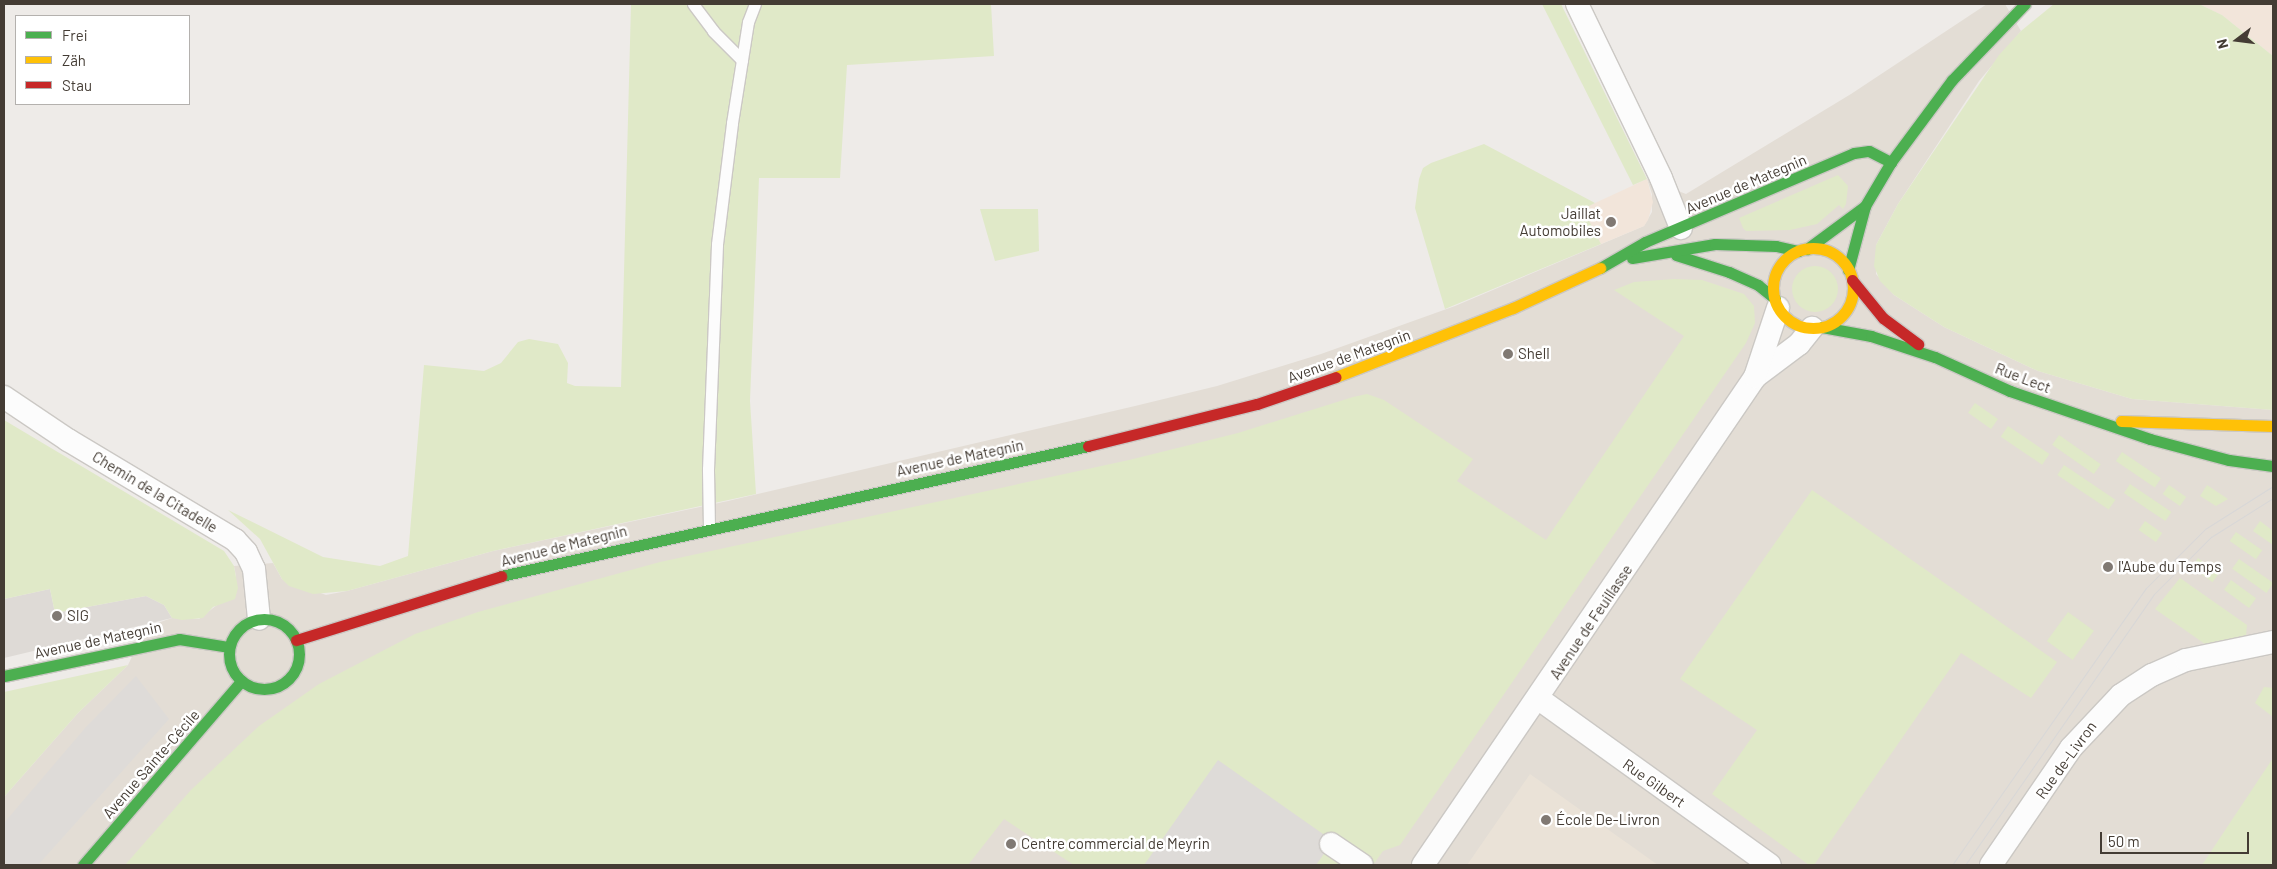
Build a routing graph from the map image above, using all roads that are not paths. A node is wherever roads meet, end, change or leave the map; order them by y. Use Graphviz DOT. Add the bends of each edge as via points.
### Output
graph roads {
  1 [pos="693,4"];
  2 [pos="755,4"];
  3 [pos="1577,4"];
  4 [pos="2025,4"];
  5 [pos="742,60"];
  6 [pos="1891,162"];
  7 [pos="1865,206"];
  8 [pos="1681,228"];
  9 [pos="1803,250"];
  10 [pos="1670,253"];
  11 [pos="1616,261"];
  12 [pos="1850,275"];
  13 [pos="1776,303"];
  14 [pos="1817,328"];
  15 [pos="1935,357"];
  16 [pos="1755,377"];
  17 [pos="4,397"];
  18 [pos="2102,420"];
  19 [pos="2273,426"];
  20 [pos="2204,437"];
  21 [pos="2273,466"];
  22 [pos="709,528"];
  23 [pos="259,619"];
  24 [pos="296,640"];
  25 [pos="2273,642"];
  26 [pos="229,647"];
  27 [pos="4,676"];
  28 [pos="241,681"];
  29 [pos="1539,698"];
  30 [pos="1331,844"];
  31 [pos="83,865"];
  32 [pos="1362,865"];
  33 [pos="1423,865"];
  34 [pos="1770,865"];
  35 [pos="1991,865"];
  1 -- 5 [label="lane" via="713,32"];
  2 -- 5 [label="lane" via="748,22"];
  3 -- 8 [label="street" via="1661,178"];
  4 -- 6 [label="main road" via="1952,80"];
  5 -- 22 [label="lane" via="730,132 713,294"];
  6 -- 7 [label="main road"];
  6 -- 8 [label="main road, Avenue de Mategnin" via="1869,151 1854,153"];
  7 -- 9 [label="main road"];
  7 -- 12 [label="main road"];
  8 -- 11 [label="main road, Avenue de Mategnin" via="1645,242"];
  9 -- 10 [label="main road, Avenue de Mategnin" via="1732,244"];
  9 -- 12 [label="main road" via="1834,255"];
  9 -- 13 [label="main road" via="1784,260 1776,274"];
  10 -- 11 [label="main road, Avenue de Mategnin"];
  10 -- 13 [label="main road, Avenue de Mategnin" via="1730,272 1758,285"];
  11 -- 22 [label="main road, Avenue de Mategnin" via="1434,341 1257,404 1159,430"];
  12 -- 14 [label="main road" via="1853,290 1846,310 1840,318"];
  12 -- 15 [label="main road, Rue Lect" via="1883,318"];
  13 -- 14 [label="main road" via="1792,322"];
  13 -- 16 [label="street, Avenue de Feuillasse"];
  14 -- 15 [label="main road, Rue Lect" via="1870,336"];
  14 -- 16 [label="street, Avenue de Feuillasse"];
  15 -- 18 [label="main road, Rue Lect" via="2010,391"];
  16 -- 29 [label="street, Avenue de Feuillasse"];
  17 -- 23 [label="street, Chemin de la Citadelle" via="68,440 235,540 246,552 254,569"];
  18 -- 19 [label="main road, Rue Lect"];
  18 -- 20 [label="main road, Rue Lect"];
  18 -- 21 [label="main road, Rue Lect" via="2150,439 2229,460"];
  22 -- 24 [label="main road, Avenue de Mategnin" via="514,573"];
  23 -- 24 [label="main road" via="281,623"];
  23 -- 26 [label="main road" via="242,626"];
  24 -- 28 [label="main road" via="299,654 296,668 281,684 261,689"];
  25 -- 35 [label="street, Rue de-Livron" via="2186,660 2152,675 2121,695 2071,748"];
  26 -- 27 [label="main road, Avenue de Mategnin" via="179,639"];
  26 -- 28 [label="main road" via="230,663"];
  28 -- 31 [label="main road, Avenue Sainte-Cécile"];
  29 -- 33 [label="street, Avenue de Feuillasse"];
  29 -- 34 [label="street, Rue Gilbert"];
  30 -- 32 [label="street"];
}
